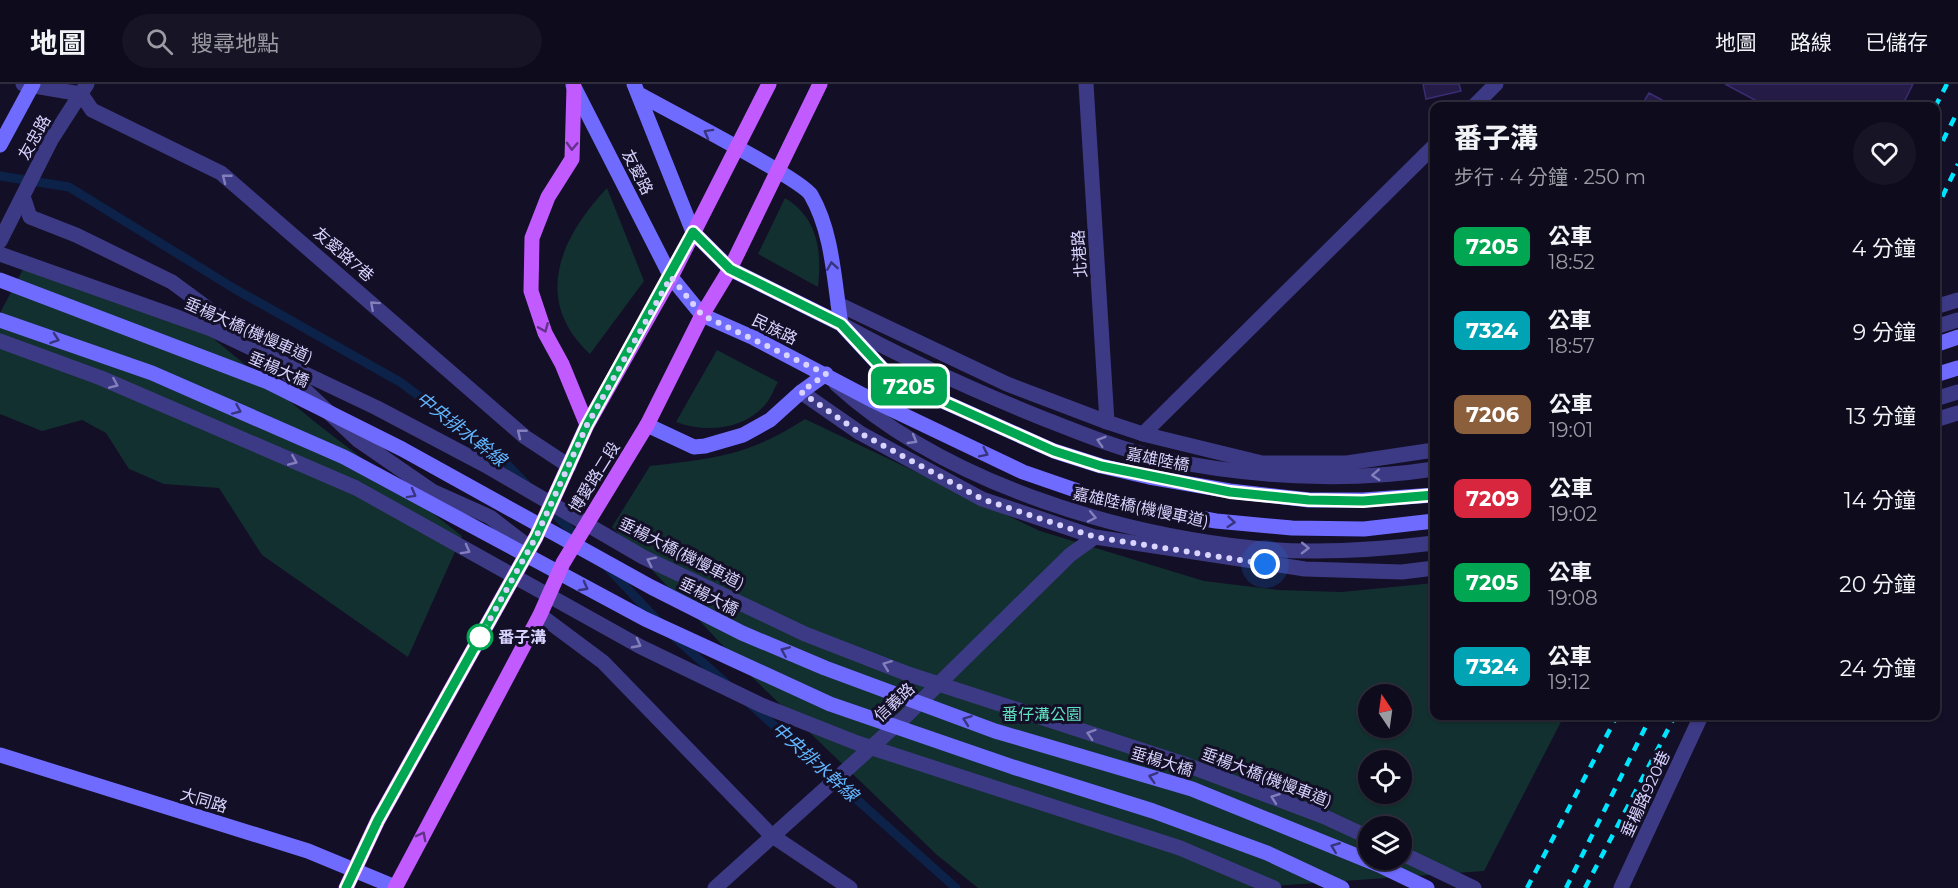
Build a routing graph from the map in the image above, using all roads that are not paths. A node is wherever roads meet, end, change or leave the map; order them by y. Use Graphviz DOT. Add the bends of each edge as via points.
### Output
graph roads {
  1 [pos="769,84"];
  2 [pos="820,84"];
  3 [pos="1086,84"];
  4 [pos="1496,84"];
  5 [pos="29,85"];
  6 [pos="573,86"];
  7 [pos="84,89"];
  8 [pos="636,89"];
  9 [pos="1478,102"];
  10 [pos="0,146"];
  11 [pos="736,148"];
  12 [pos="1430,150"];
  13 [pos="776,171"];
  14 [pos="23,196"];
  15 [pos="693,232"];
  16 [pos="0,242"];
  17 [pos="0,254"];
  18 [pos="730,269"];
  19 [pos="671,277"];
  20 [pos="0,280"];
  21 [pos="1958,300"];
  22 [pos="838,304"];
  23 [pos="1940,305"];
  24 [pos="702,315"];
  25 [pos="0,320"];
  26 [pos="1958,320"];
  27 [pos="841,324"];
  28 [pos="1940,325"];
  29 [pos="1958,337"];
  30 [pos="0,341"];
  31 [pos="1940,343"];
  32 [pos="1958,368"];
  33 [pos="1940,373"];
  34 [pos="826,374"];
  35 [pos="891,378"];
  36 [pos="801,392"];
  37 [pos="1958,392"];
  38 [pos="1940,397"];
  39 [pos="869,405"];
  40 [pos="1958,413"];
  41 [pos="1940,418"];
  42 [pos="1107,422"];
  43 [pos="587,425"];
  44 [pos="648,425"];
  45 [pos="1143,434"];
  46 [pos="1430,451"];
  47 [pos="569,466"];
  48 [pos="1430,469"];
  49 [pos="1430,495"];
  50 [pos="1430,521"];
  51 [pos="1095,537"];
  52 [pos="532,542"];
  53 [pos="1430,544"];
  54 [pos="1430,568"];
  55 [pos="540,615"];
  56 [pos="1699,720"];
  57 [pos="0,755"];
  58 [pos="1358,832"];
  59 [pos="771,835"];
  60 [pos="1412,858"];
  61 [pos="355,870"];
  62 [pos="346,888"];
  63 [pos="395,888"];
  64 [pos="715,888"];
  65 [pos="850,888"];
  66 [pos="1274,888"];
  67 [pos="1342,888"];
  68 [pos="1427,888"];
  69 [pos="1474,888"];
  70 [pos="1621,888"];
  1 -- 11 [label="main road, 博愛路二段"];
  2 -- 13 [label="main road, 博愛路二段"];
  3 -- 42 [label="street, 北港路"];
  4 -- 9 [label="street"];
  5 -- 7 [label="street"];
  5 -- 10 [label="street, 友忠路"];
  6 -- 19 [label="street, 友愛路"];
  6 -- 43 [label="main road, one-way" via="572,159 549,197 532,238 531,291 545,333"];
  7 -- 14 [label="street, 友忠路" via="51,140"];
  47 -- 7 [label="street, 友愛路7巷, one-way" via="517,430 221,173 92,110"];
  11 -- 8 [label="street, one-way"];
  8 -- 15 [label="street, 友愛路"];
  11 -- 13 [label="street"];
  11 -- 15 [label="main road, 博愛路二段"];
  12 -- 45 [label="street"];
  13 -- 18 [label="main road, 博愛路二段"];
  22 -- 13 [label="street, one-way" via="827,236 811,193"];
  14 -- 16 [label="street, 友忠路"];
  14 -- 52 [label="street" via="30,217 172,282 256,344 358,440 432,491 490,517"];
  15 -- 18 [label="street, 友愛路"];
  15 -- 19 [label="main road, 博愛路二段"];
  58 -- 17 [label="street, 垂楊大橋(機慢車道), one-way" via="1184,764 908,674 805,634 643,557 485,465 212,329"];
  18 -- 24 [label="main road, 博愛路二段"];
  18 -- 27 [label="street, 民族路"];
  19 -- 24 [label="street, 民族路"];
  19 -- 43 [label="main road, 博愛路二段"];
  68 -- 20 [label="street, 垂楊大橋, one-way" via="1192,789 995,731 783,651 651,587 402,449 268,382"];
  21 -- 23 [label="street"];
  22 -- 27 [label="street"];
  22 -- 42 [label="street" via="1007,384"];
  24 -- 34 [label="street, 民族路"];
  24 -- 44 [label="main road, 博愛路二段"];
  25 -- 67 [label="street, one-way" via="152,373 344,457 645,619 830,704 1153,811 1267,853"];
  26 -- 28 [label="street"];
  27 -- 35 [label="street, 民族路"];
  48 -- 27 [label="street, one-way" via="1356,476 1276,474 1157,458 1006,404 897,355"];
  29 -- 31 [label="street"];
  30 -- 66 [label="street, one-way" via="101,378 356,488 641,647 761,705 857,743 1180,848"];
  32 -- 33 [label="street"];
  34 -- 36 [label="street"];
  34 -- 39 [label="street, 民族路"];
  35 -- 49 [label="street, 嘉雄陸橋" via="1054,451 1149,477 1230,492 1309,500 1363,501"];
  36 -- 44 [label="street" via="770,420 743,435 705,446 694,447"];
  36 -- 51 [label="street" via="860,433 982,499"];
  37 -- 38 [label="street"];
  39 -- 50 [label="street, one-way" via="1023,472 1107,501 1216,521 1292,528 1364,529"];
  39 -- 53 [label="street, 嘉雄陸橋(機慢車道), one-way" via="916,443 1006,488 1081,514 1253,548 1394,548"];
  40 -- 41 [label="street"];
  42 -- 45 [label="street"];
  43 -- 47 [label="main road, 博愛路二段"];
  44 -- 55 [label="main road, 博愛路二段" via="563,563"];
  45 -- 46 [label="street" via="1262,463 1347,463"];
  47 -- 52 [label="main road, 博愛路二段"];
  51 -- 54 [label="street" via="1305,569 1402,572"];
  51 -- 59 [label="street, 信義路" via="1070,555 905,717"];
  52 -- 61 [label="main road, 博愛路二段" via="378,820"];
  55 -- 59 [label="street" via="603,662"];
  63 -- 55 [label="main road, 博愛路二段, one-way"];
  56 -- 70 [label="street, 垂楊路920巷"];
  57 -- 61 [label="street, 大同路" via="308,851"];
  59 -- 64 [label="street, 信義路"];
  59 -- 65 [label="street"];
  60 -- 69 [label="street"];
  61 -- 62 [label="main road, 博愛路二段"];
  61 -- 63 [label="street, 大同路"];
}
